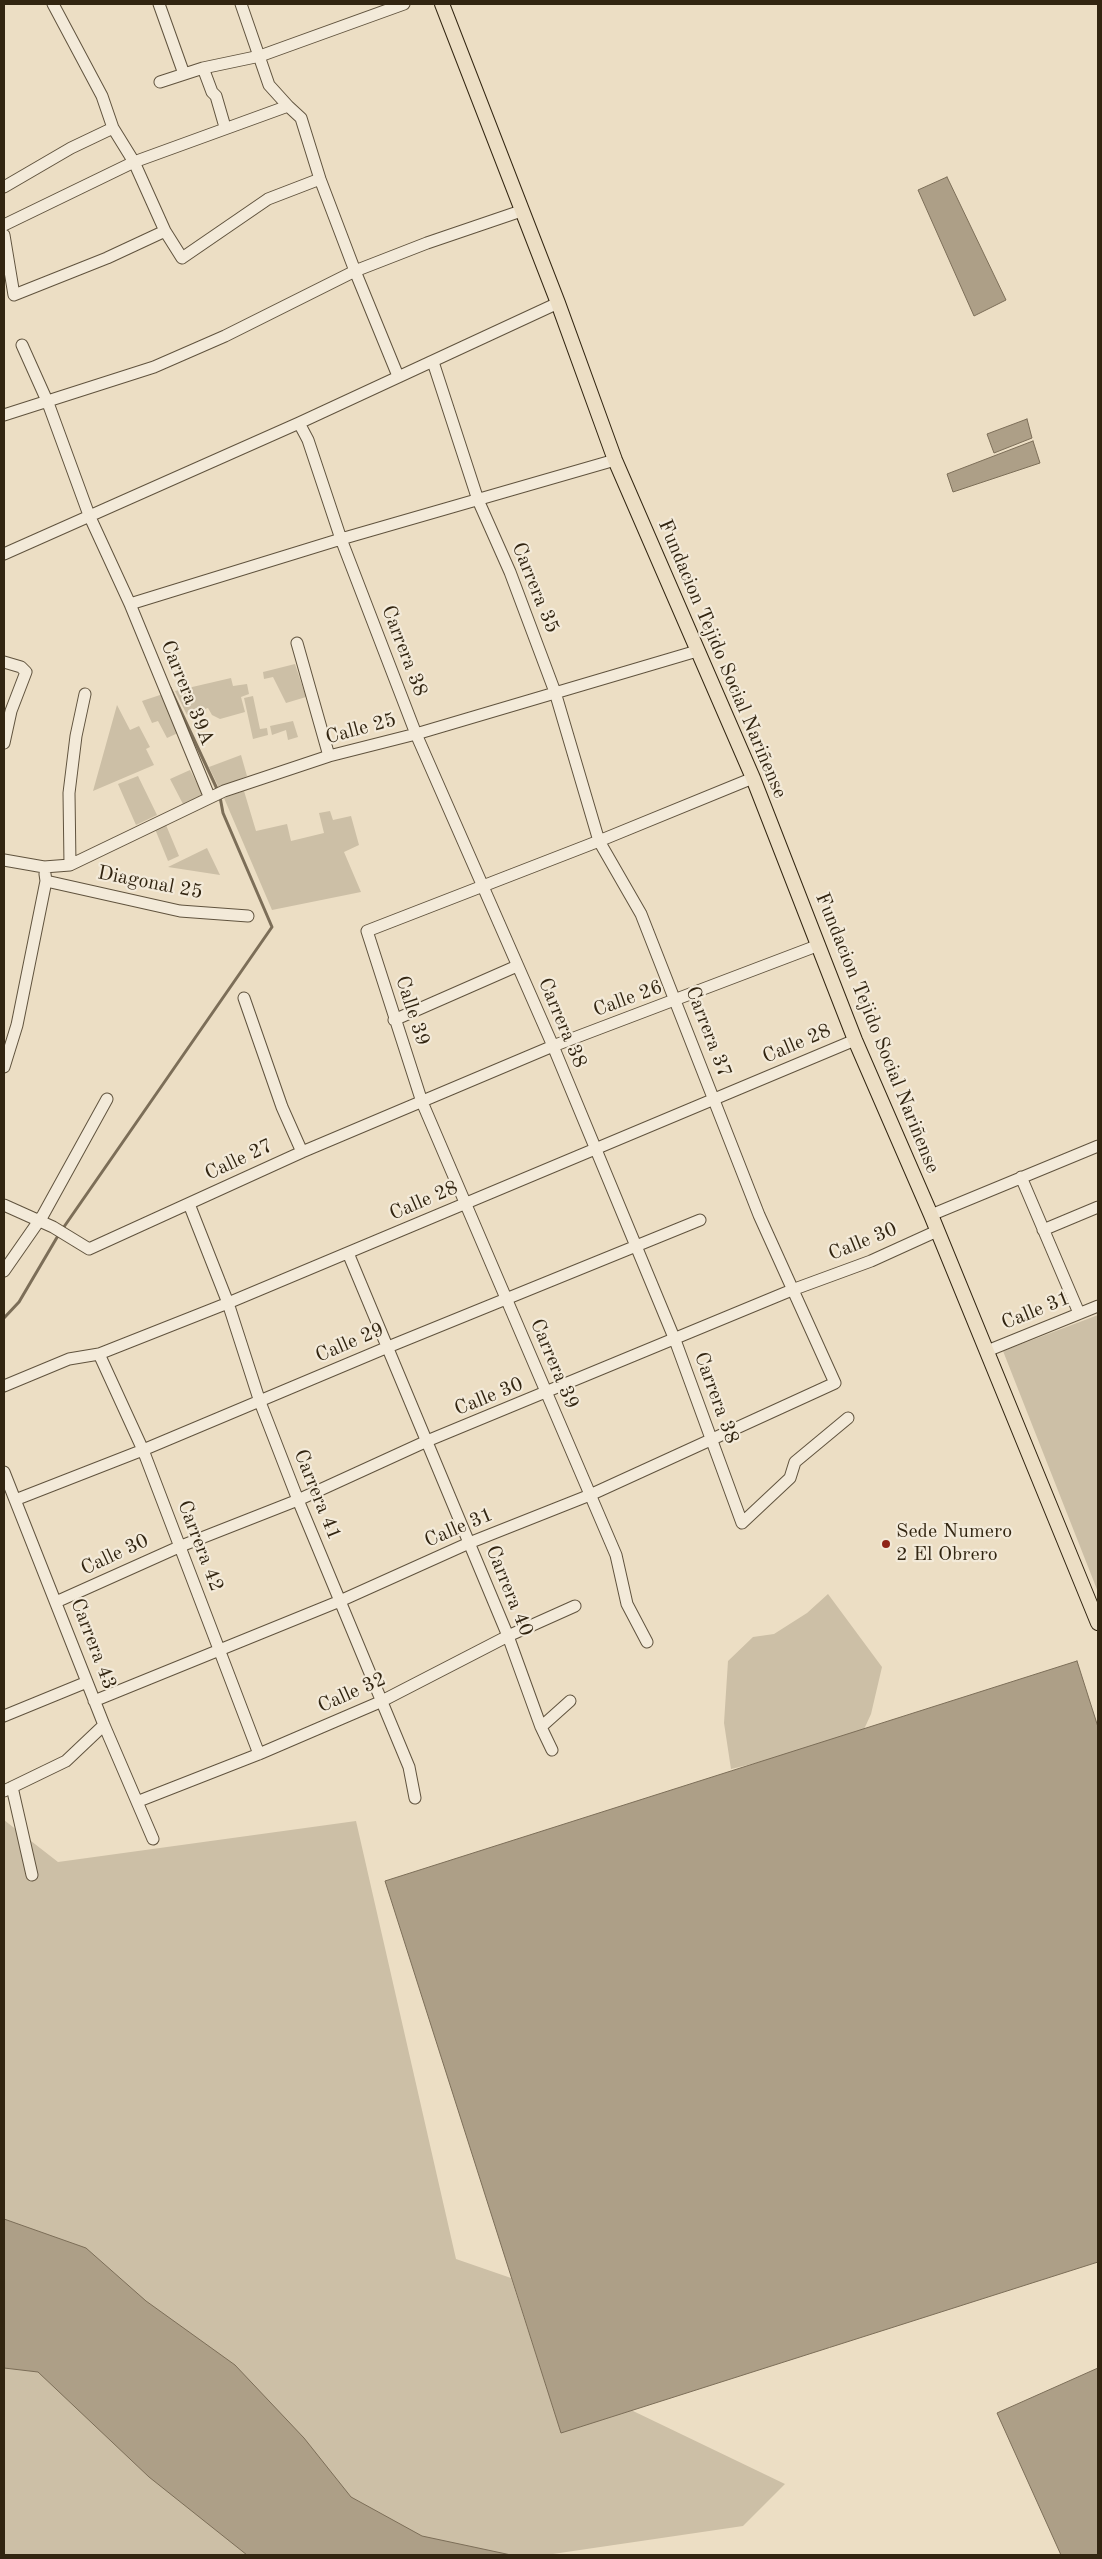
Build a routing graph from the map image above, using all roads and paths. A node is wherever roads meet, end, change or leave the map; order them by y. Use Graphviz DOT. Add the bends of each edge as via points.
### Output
graph roads {
  1 [pos="53,4"];
  2 [pos="159,4"];
  3 [pos="241,4"];
  4 [pos="404,4"];
  5 [pos="442,4"];
  6 [pos="260,56"];
  7 [pos="203,68"];
  8 [pos="184,74"];
  9 [pos="160,82"];
  10 [pos="288,106"];
  11 [pos="226,127"];
  12 [pos="113,128"];
  13 [pos="134,162"];
  14 [pos="320,179"];
  15 [pos="4,187"];
  16 [pos="521,211"];
  17 [pos="4,225"];
  18 [pos="165,231"];
  19 [pos="4,235"];
  20 [pos="6,263"];
  21 [pos="355,271"];
  22 [pos="558,303"];
  23 [pos="22,345"];
  24 [pos="433,362"];
  25 [pos="398,376"];
  26 [pos="48,403"];
  27 [pos="4,416"];
  28 [pos="299,423"];
  29 [pos="615,460"];
  30 [pos="478,500"];
  31 [pos="88,515"];
  32 [pos="341,539"];
  33 [pos="4,554"];
  34 [pos="130,604"];
  35 [pos="297,643"];
  36 [pos="697,651"];
  37 [pos="4,662"];
  38 [pos="555,692"];
  39 [pos="85,694"];
  40 [pos="416,734"];
  41 [pos="4,743"];
  42 [pos="329,756"];
  43 [pos="753,778"];
  44 [pos="216,794"];
  45 [pos="600,841"];
  46 [pos="4,860"];
  47 [pos="70,865"];
  48 [pos="44,867"];
  49 [pos="46,882"];
  50 [pos="484,885"];
  51 [pos="248,916"];
  52 [pos="819,945"];
  53 [pos="518,966"];
  54 [pos="244,998"];
  55 [pos="677,1001"];
  56 [pos="394,1020"];
  57 [pos="854,1040"];
  58 [pos="553,1046"];
  59 [pos="4,1067"];
  60 [pos="107,1099"];
  61 [pos="714,1099"];
  62 [pos="422,1102"];
  63 [pos="594,1149"];
  64 [pos="1097,1151"];
  65 [pos="302,1152"];
  66 [pos="1021,1177"];
  67 [pos="467,1202"];
  68 [pos="189,1204"];
  69 [pos="4,1205"];
  70 [pos="1098,1207"];
  71 [pos="931,1215"];
  72 [pos="700,1220"];
  73 [pos="38,1221"];
  74 [pos="1043,1230"];
  75 [pos="937,1231"];
  76 [pos="636,1246"];
  77 [pos="348,1253"];
  78 [pos="4,1271"];
  79 [pos="792,1290"];
  80 [pos="506,1300"];
  81 [pos="228,1303"];
  82 [pos="1098,1306"];
  83 [pos="1079,1313"];
  84 [pos="675,1340"];
  85 [pos="388,1347"];
  86 [pos="987,1351"];
  87 [pos="99,1354"];
  88 [pos="835,1383"];
  89 [pos="4,1386"];
  90 [pos="546,1394"];
  91 [pos="260,1402"];
  92 [pos="848,1418"];
  93 [pos="710,1440"];
  94 [pos="427,1441"];
  95 [pos="143,1450"];
  96 [pos="4,1472"];
  97 [pos="590,1495"];
  98 [pos="15,1500"];
  99 [pos="298,1500"];
  100 [pos="469,1542"];
  101 [pos="181,1546"];
  102 [pos="340,1601"];
  103 [pos="56,1602"];
  104 [pos="575,1606"];
  105 [pos="1098,1623"];
  106 [pos="508,1636"];
  107 [pos="647,1642"];
  108 [pos="219,1650"];
  109 [pos="87,1682"];
  110 [pos="94,1701"];
  111 [pos="570,1701"];
  112 [pos="380,1702"];
  113 [pos="4,1716"];
  114 [pos="104,1725"];
  115 [pos="541,1727"];
  116 [pos="552,1750"];
  117 [pos="259,1754"];
  118 [pos="8,1789"];
  119 [pos="415,1798"];
  120 [pos="138,1802"];
  121 [pos="153,1839"];
  122 [pos="32,1875"];
  1 -- 12 [label="street" via="102,96"];
  2 -- 8 [label="street"];
  3 -- 6 [label="street"];
  4 -- 6 [label="street"];
  5 -- 16 [label="main road, Fundacion Tejido Social Nariñense"];
  6 -- 7 [label="street"];
  6 -- 10 [label="street" via="269,85"];
  7 -- 8 [label="street"];
  7 -- 11 [label="street"];
  8 -- 9 [label="street"];
  10 -- 11 [label="street"];
  10 -- 14 [label="street" via="301,118"];
  11 -- 13 [label="street"];
  12 -- 13 [label="street"];
  12 -- 15 [label="street"];
  13 -- 17 [label="street"];
  13 -- 18 [label="street"];
  14 -- 18 [label="street" via="268,199 182,258"];
  14 -- 21 [label="street"];
  16 -- 21 [label="street"];
  16 -- 22 [label="main road, Fundacion Tejido Social Nariñense"];
  18 -- 20 [label="street" via="14,295"];
  19 -- 20 [label="street"];
  21 -- 25 [label="street"];
  21 -- 26 [label="street" via="154,368"];
  22 -- 24 [label="street"];
  22 -- 29 [label="main road, Fundacion Tejido Social Nariñense"];
  23 -- 26 [label="street, Carrera 39A"];
  24 -- 25 [label="street"];
  24 -- 30 [label="street, Carrera 35"];
  25 -- 28 [label="street"];
  26 -- 27 [label="street"];
  26 -- 31 [label="street, Carrera 39A"];
  28 -- 31 [label="street"];
  28 -- 32 [label="street, Carrera 38" via="308,440"];
  29 -- 30 [label="street"];
  29 -- 36 [label="main road, Fundacion Tejido Social Nariñense"];
  30 -- 32 [label="street"];
  30 -- 38 [label="street, Carrera 35" via="510,572"];
  31 -- 33 [label="street"];
  31 -- 34 [label="street, Carrera 39A"];
  32 -- 34 [label="street"];
  32 -- 40 [label="street, Carrera 38"];
  34 -- 44 [label="street, Carrera 39A"];
  35 -- 42 [label="street"];
  36 -- 38 [label="street, Calle 25"];
  36 -- 43 [label="main road, Fundacion Tejido Social Nariñense"];
  37 -- 41 [label="street" via="26,672 11,711"];
  38 -- 40 [label="street, Calle 25"];
  38 -- 45 [label="street, Carrera 37"];
  39 -- 47 [label="street" via="69,793"];
  40 -- 42 [label="street, Calle 25"];
  40 -- 50 [label="street, Carrera 38"];
  42 -- 44 [label="street, Calle 25"];
  43 -- 45 [label="street"];
  43 -- 52 [label="main road, Fundacion Tejido Social Nariñense"];
  44 -- 47 [label="street, Calle 25"];
  45 -- 50 [label="street"];
  45 -- 55 [label="street, Carrera 37" via="641,914"];
  46 -- 48 [label="street"];
  47 -- 48 [label="street, Calle 25"];
  48 -- 49 [label="street"];
  49 -- 51 [label="street, Diagonal 25" via="59,882 180,911"];
  49 -- 59 [label="street" via="17,1025"];
  50 -- 53 [label="street, Carrera 38"];
  50 -- 56 [label="street, Calle 39" via="367,931"];
  52 -- 55 [label="street, Calle 26"];
  52 -- 57 [label="main road, Fundacion Tejido Social Nariñense"];
  53 -- 56 [label="street"];
  53 -- 58 [label="street, Carrera 38"];
  54 -- 65 [label="street" via="282,1106"];
  55 -- 58 [label="street, Calle 26"];
  55 -- 61 [label="street, Carrera 37"];
  56 -- 62 [label="street, Calle 39"];
  57 -- 61 [label="street, Calle 28"];
  57 -- 71 [label="main road, Fundacion Tejido Social Nariñense"];
  58 -- 62 [label="street, Calle 26"];
  58 -- 63 [label="street, Carrera 38"];
  60 -- 73 [label="street"];
  61 -- 63 [label="street, Calle 28"];
  61 -- 79 [label="street, Carrera 37"];
  62 -- 65 [label="street, Calle 27"];
  62 -- 67 [label="street, Carrera 39"];
  63 -- 67 [label="street, Calle 28"];
  63 -- 76 [label="street, Carrera 38"];
  64 -- 66 [label="street"];
  65 -- 68 [label="street, Calle 27"];
  66 -- 71 [label="street"];
  66 -- 74 [label="street"];
  67 -- 77 [label="street, Calle 28"];
  67 -- 80 [label="street, Carrera 39"];
  68 -- 73 [label="street, Calle 27" via="89,1249"];
  68 -- 81 [label="street, Carrera 41"];
  69 -- 73 [label="street"];
  70 -- 74 [label="street"];
  71 -- 75 [label="main road, Fundacion Tejido Social Nariñense"];
  72 -- 76 [label="street, Calle 29"];
  73 -- 78 [label="street"];
  74 -- 83 [label="street"];
  75 -- 79 [label="street, Calle 30" via="871,1261"];
  75 -- 86 [label="main road, Fundacion Tejido Social Nariñense"];
  76 -- 80 [label="street, Calle 29"];
  76 -- 84 [label="street, Carrera 38"];
  77 -- 81 [label="street, Calle 28"];
  77 -- 85 [label="street, Carrera 40"];
  79 -- 84 [label="street, Calle 30"];
  79 -- 88 [label="street, Carrera 37"];
  80 -- 85 [label="street, Calle 29"];
  80 -- 90 [label="street, Carrera 39"];
  81 -- 87 [label="street, Calle 28"];
  81 -- 91 [label="street, Carrera 41"];
  82 -- 83 [label="street, Calle 31"];
  83 -- 86 [label="street, Calle 31"];
  84 -- 90 [label="street, Calle 30"];
  84 -- 93 [label="street, Carrera 38"];
  85 -- 91 [label="street, Calle 29"];
  85 -- 94 [label="street, Carrera 40"];
  86 -- 105 [label="main road, Fundacion Tejido Social Nariñense"];
  87 -- 89 [label="street, Calle 28" via="69,1359"];
  87 -- 95 [label="street, Carrera 42"];
  88 -- 93 [label="street, Calle 31"];
  90 -- 94 [label="street, Calle 30"];
  90 -- 97 [label="street, Carrera 39"];
  91 -- 95 [label="street, Calle 29"];
  91 -- 99 [label="street, Carrera 41"];
  92 -- 93 [label="street, Carrera 38" via="795,1462 790,1478 742,1523 727,1476"];
  93 -- 97 [label="street, Calle 31"];
  94 -- 99 [label="street, Calle 30"];
  94 -- 100 [label="street, Carrera 40"];
  95 -- 98 [label="street, Calle 29"];
  95 -- 101 [label="street, Carrera 42"];
  96 -- 98 [label="street, Carrera 43"];
  97 -- 100 [label="street, Calle 31"];
  97 -- 107 [label="street, Carrera 39" via="616,1555 627,1604"];
  98 -- 103 [label="street, Carrera 43"];
  99 -- 101 [label="street, Calle 30"];
  99 -- 102 [label="street, Carrera 41"];
  100 -- 102 [label="street, Calle 31"];
  100 -- 106 [label="street, Carrera 40"];
  101 -- 103 [label="street, Calle 30"];
  101 -- 108 [label="street, Carrera 42"];
  102 -- 108 [label="street, Calle 31"];
  102 -- 112 [label="street, Carrera 41"];
  103 -- 109 [label="street, Carrera 43"];
  104 -- 106 [label="street, Calle 32"];
  106 -- 112 [label="street, Calle 32"];
  106 -- 115 [label="street, Carrera 40"];
  108 -- 110 [label="street, Calle 31"];
  108 -- 117 [label="street, Carrera 42"];
  109 -- 110 [label="street, Carrera 43"];
  109 -- 113 [label="street"];
  110 -- 114 [label="street, Carrera 43"];
  111 -- 115 [label="street"];
  112 -- 117 [label="street, Calle 32"];
  112 -- 119 [label="street, Carrera 41" via="409,1767"];
  114 -- 118 [label="street" via="66,1761"];
  114 -- 120 [label="street, Carrera 43"];
  115 -- 116 [label="street, Carrera 40"];
  117 -- 120 [label="street, Calle 32"];
  118 -- 122 [label="street" via="29,1853"];
  120 -- 121 [label="street, Carrera 43"];
}
